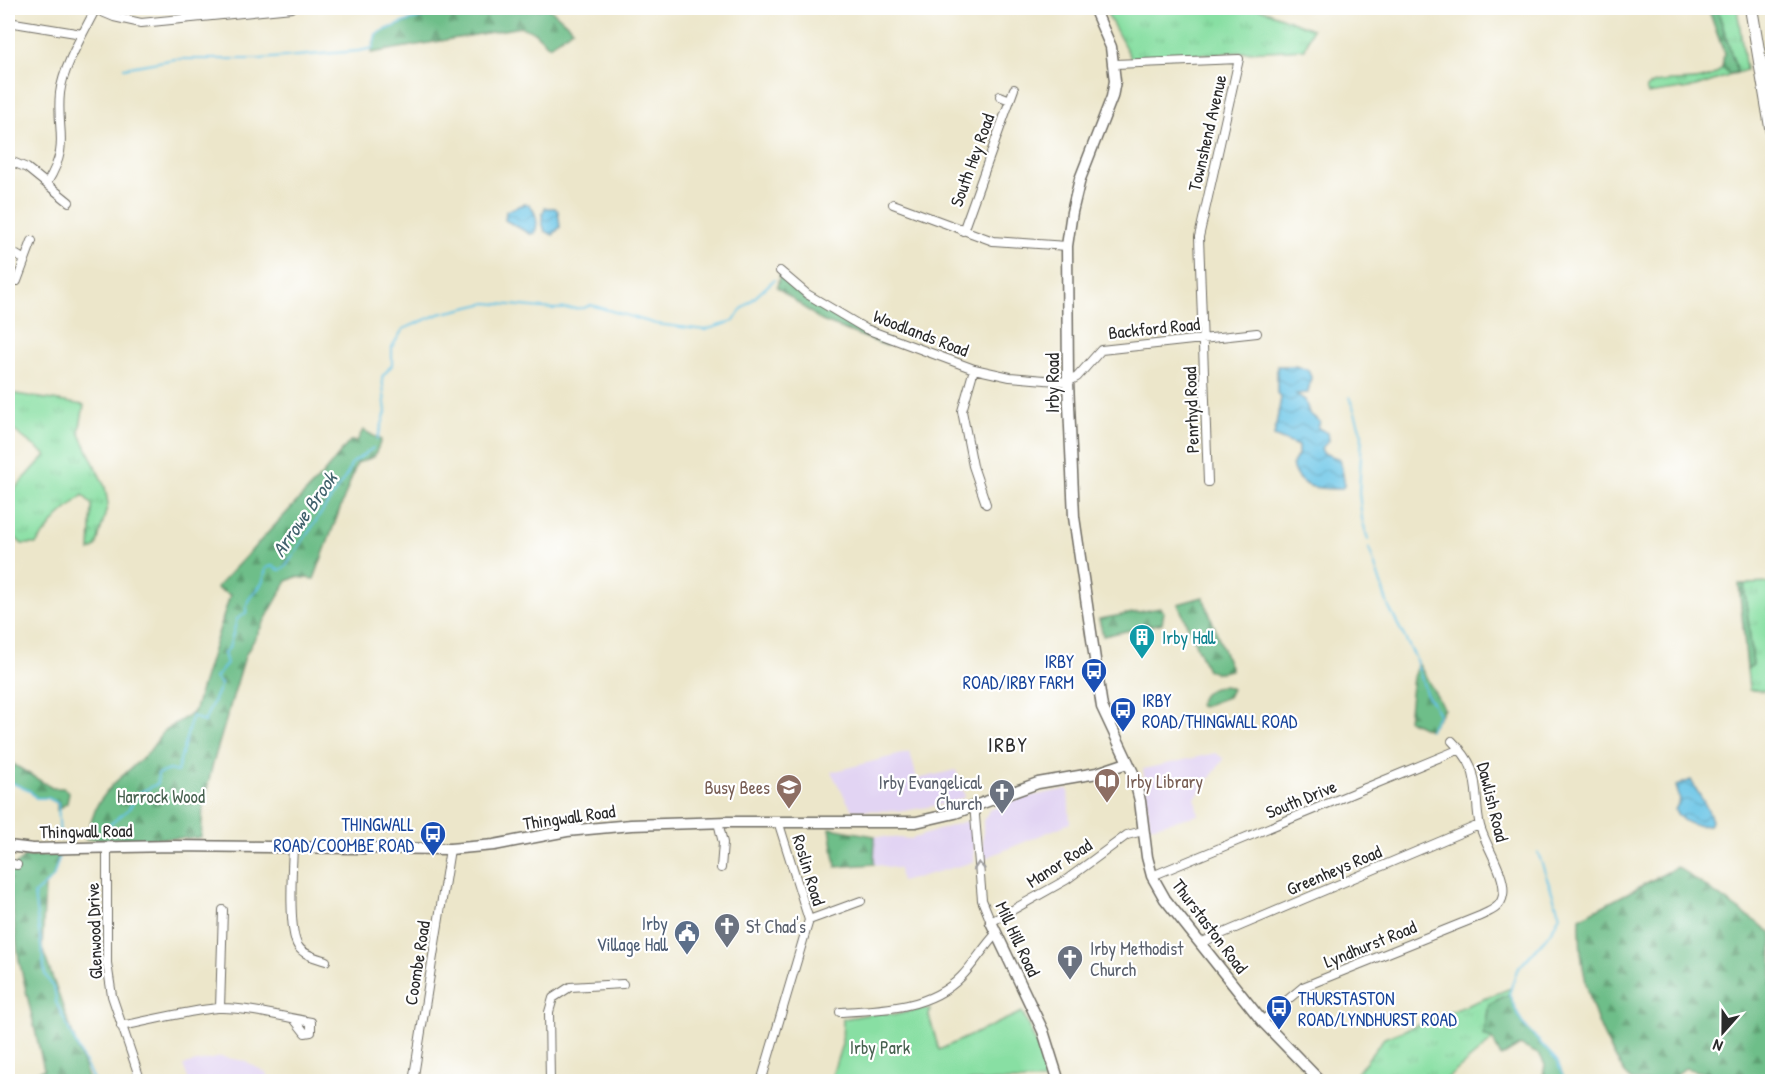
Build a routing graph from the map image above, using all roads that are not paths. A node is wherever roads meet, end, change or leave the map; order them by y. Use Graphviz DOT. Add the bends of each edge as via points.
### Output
graph roads {
  1 [pos="96,8"];
  2 [pos="292,8"];
  3 [pos="1094,8"];
  4 [pos="1751,8"];
  5 [pos="8,22"];
  6 [pos="82,34"];
  7 [pos="1115,64"];
  8 [pos="1014,88"];
  9 [pos="1000,96"];
  10 [pos="1010,100"];
  11 [pos="1773,133"];
  12 [pos="8,160"];
  13 [pos="47,183"];
  14 [pos="69,202"];
  15 [pos="893,204"];
  16 [pos="963,231"];
  17 [pos="32,241"];
  18 [pos="1067,246"];
  19 [pos="8,250"];
  20 [pos="25,260"];
  21 [pos="780,271"];
  22 [pos="10,279"];
  23 [pos="1257,333"];
  24 [pos="1204,338"];
  25 [pos="974,369"];
  26 [pos="1068,382"];
  27 [pos="1208,482"];
  28 [pos="986,504"];
  29 [pos="1452,741"];
  30 [pos="1461,749"];
  31 [pos="1127,763"];
  32 [pos="974,804"];
  33 [pos="778,821"];
  34 [pos="718,822"];
  35 [pos="1479,825"];
  36 [pos="1143,831"];
  37 [pos="8,846"];
  38 [pos="107,848"];
  39 [pos="293,848"];
  40 [pos="450,849"];
  41 [pos="8,863"];
  42 [pos="17,865"];
  43 [pos="721,868"];
  44 [pos="1152,876"];
  45 [pos="861,901"];
  46 [pos="1497,908"];
  47 [pos="223,910"];
  48 [pos="809,920"];
  49 [pos="991,922"];
  50 [pos="996,934"];
  51 [pos="1200,943"];
  52 [pos="326,961"];
  53 [pos="623,984"];
  54 [pos="220,1008"];
  55 [pos="840,1012"];
  56 [pos="294,1019"];
  57 [pos="1262,1021"];
  58 [pos="121,1026"];
  59 [pos="141,1082"];
  60 [pos="413,1082"];
  61 [pos="550,1082"];
  62 [pos="761,1082"];
  63 [pos="1059,1082"];
  64 [pos="1322,1082"];
  1 -- 2 [label="street" via="114,17 141,22"];
  1 -- 6 [label="street"];
  3 -- 7 [label="street, Irby Road" via="1106,30"];
  4 -- 11 [label="main road"];
  5 -- 6 [label="street"];
  6 -- 13 [label="street" via="60,92 62,145 59,164"];
  7 -- 18 [label="street, Irby Road" via="1112,97 1080,179"];
  7 -- 24 [label="street, Townshend Avenue" via="1239,59 1199,237"];
  8 -- 10 [label="street, South Hey Road"];
  9 -- 10 [label="street, South Hey Road"];
  10 -- 16 [label="street, South Hey Road"];
  12 -- 13 [label="street"];
  13 -- 14 [label="street"];
  15 -- 16 [label="street"];
  16 -- 18 [label="street" via="993,241"];
  17 -- 20 [label="street"];
  18 -- 26 [label="street, Irby Road"];
  19 -- 20 [label="street"];
  20 -- 22 [label="street" via="17,281"];
  21 -- 25 [label="street, Woodlands Road" via="807,294 866,329"];
  23 -- 24 [label="street, Backford Road"];
  24 -- 26 [label="street, Backford Road" via="1101,350"];
  24 -- 27 [label="street, Penrhyd Road"];
  25 -- 26 [label="street, Woodlands Road"];
  25 -- 28 [label="street" via="962,411 973,466"];
  26 -- 31 [label="street, Irby Road" via="1074,517 1096,670 1102,707"];
  29 -- 30 [label="street, Dawlish Road"];
  30 -- 35 [label="street, Dawlish Road" via="1478,791"];
  30 -- 44 [label="street, South Drive"];
  31 -- 32 [label="street, Thingwall Road" via="1097,773 1038,783"];
  31 -- 36 [label="street, Thurstaston Road" via="1140,801"];
  32 -- 33 [label="street, Thingwall Road" via="955,813 907,823"];
  49 -- 32 [label="street, Mill Hill Road, one-way" via="981,900"];
  33 -- 34 [label="street, Thingwall Road"];
  33 -- 48 [label="street, Roslin Road"];
  34 -- 40 [label="street, Thingwall Road" via="567,831"];
  34 -- 43 [label="street" via="723,843"];
  35 -- 46 [label="street, Dawlish Road" via="1504,893"];
  35 -- 51 [label="street, Greenheys Road"];
  36 -- 44 [label="street, Thurstaston Road"];
  36 -- 49 [label="street, Manor Road" via="1127,835 1066,880"];
  37 -- 38 [label="street, Thingwall Road"];
  38 -- 39 [label="street, Thingwall Road"];
  38 -- 58 [label="street, Glenwood Drive" via="107,963"];
  39 -- 40 [label="street, Thingwall Road"];
  39 -- 52 [label="street" via="291,892 296,941 304,952"];
  40 -- 60 [label="street, Coombe Road"];
  41 -- 42 [label="street"];
  44 -- 51 [label="street, Thurstaston Road"];
  45 -- 48 [label="street"];
  46 -- 57 [label="street, Lyndhurst Road" via="1303,987"];
  47 -- 54 [label="street"];
  48 -- 62 [label="street, Roslin Road"];
  49 -- 50 [label="street, Mill Hill Road"];
  50 -- 55 [label="street" via="962,976 929,999 916,1004"];
  50 -- 63 [label="street, Mill Hill Road" via="1043,1031"];
  51 -- 57 [label="street, Thurstaston Road"];
  53 -- 61 [label="street" via="570,987 553,998 549,1012"];
  54 -- 56 [label="street"];
  54 -- 58 [label="street"];
  57 -- 64 [label="street, Thurstaston Road"];
  58 -- 59 [label="street, Glenwood Drive"];
}
